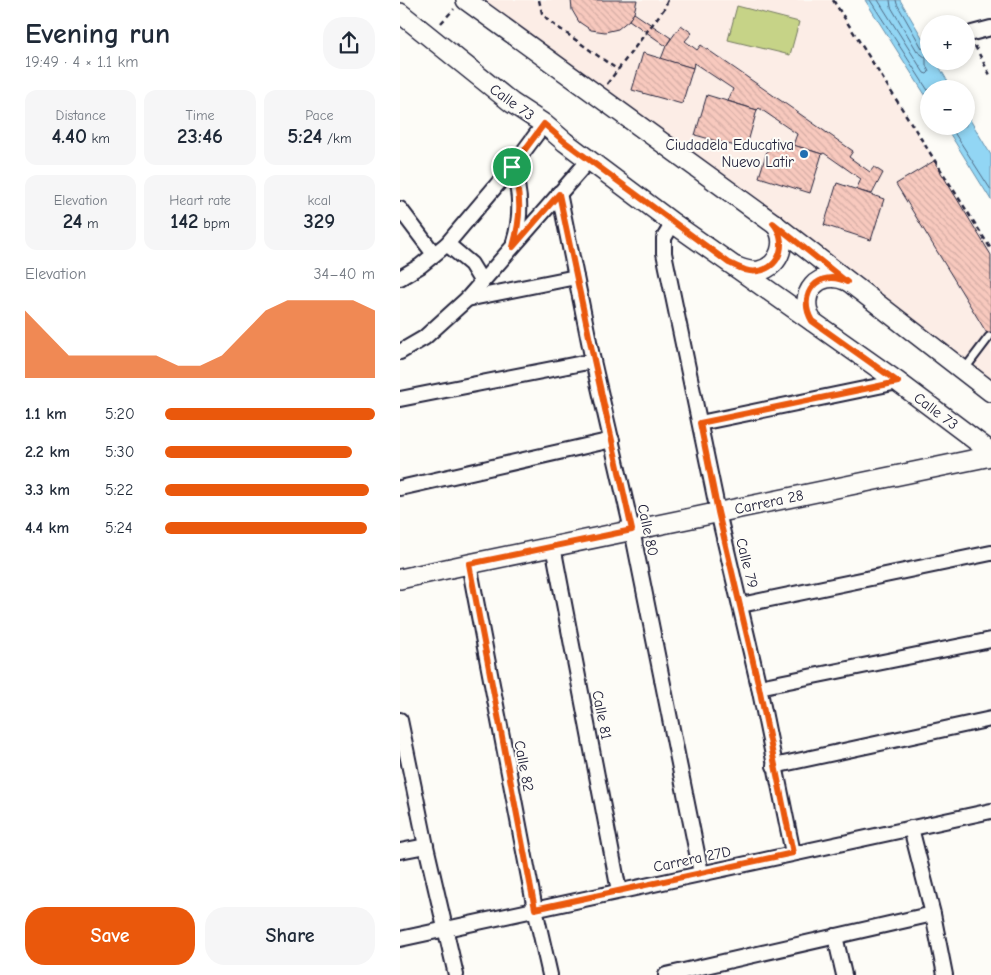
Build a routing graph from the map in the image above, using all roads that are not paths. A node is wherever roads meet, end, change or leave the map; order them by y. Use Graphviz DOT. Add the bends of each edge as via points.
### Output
graph roads {
  1 [pos="460,4"];
  2 [pos="400,13"];
  3 [pos="991,28"];
  4 [pos="975,32"];
  5 [pos="544,124"];
  6 [pos="588,160"];
  7 [pos="512,167"];
  8 [pos="559,194"];
  9 [pos="400,208"];
  10 [pos="673,223"];
  11 [pos="773,223"];
  12 [pos="447,244"];
  13 [pos="513,247"];
  14 [pos="434,254"];
  15 [pos="729,263"];
  16 [pos="576,276"];
  17 [pos="400,278"];
  18 [pos="482,282"];
  19 [pos="847,282"];
  20 [pos="467,299"];
  21 [pos="812,321"];
  22 [pos="989,337"];
  23 [pos="400,352"];
  24 [pos="594,360"];
  25 [pos="964,370"];
  26 [pos="898,382"];
  27 [pos="991,392"];
  28 [pos="400,399"];
  29 [pos="700,423"];
  30 [pos="612,440"];
  31 [pos="991,454"];
  32 [pos="400,488"];
  33 [pos="718,512"];
  34 [pos="632,530"];
  35 [pos="553,546"];
  36 [pos="991,553"];
  37 [pos="469,564"];
  38 [pos="400,580"];
  39 [pos="740,605"];
  40 [pos="991,640"];
  41 [pos="759,687"];
  42 [pos="991,719"];
  43 [pos="400,720"];
  44 [pos="404,766"];
  45 [pos="774,766"];
  46 [pos="991,811"];
  47 [pos="912,828"];
  48 [pos="426,846"];
  49 [pos="400,851"];
  50 [pos="793,853"];
  51 [pos="701,873"];
  52 [pos="619,891"];
  53 [pos="535,909"];
  54 [pos="933,914"];
  55 [pos="446,928"];
  56 [pos="835,936"];
  57 [pos="400,939"];
  58 [pos="456,975"];
  59 [pos="550,975"];
  60 [pos="666,975"];
  61 [pos="844,975"];
  62 [pos="944,975"];
  1 -- 11 [label="main road"];
  2 -- 5 [label="main road, Calle 73" via="512,103"];
  3 -- 4 [label="street"];
  5 -- 6 [label="main road, Calle 73"];
  5 -- 7 [label="street"];
  6 -- 8 [label="street"];
  6 -- 10 [label="main road, Calle 73"];
  7 -- 12 [label="street"];
  7 -- 13 [label="street" via="520,205"];
  8 -- 13 [label="street"];
  8 -- 16 [label="street, Calle 80"];
  9 -- 14 [label="street"];
  10 -- 15 [label="main road, Calle 73"];
  10 -- 29 [label="street, Calle 79" via="663,248"];
  11 -- 15 [label="main road" via="782,244 773,264 752,271"];
  11 -- 19 [label="main road"];
  12 -- 14 [label="street"];
  12 -- 18 [label="street" via="471,264"];
  13 -- 18 [label="street"];
  14 -- 17 [label="street"];
  15 -- 21 [label="main road, Calle 73"];
  16 -- 20 [label="street"];
  16 -- 24 [label="street, Calle 80"];
  18 -- 20 [label="street"];
  19 -- 21 [label="main road" via="834,277 815,284 806,301"];
  19 -- 25 [label="main road"];
  20 -- 23 [label="street" via="424,338"];
  21 -- 26 [label="main road, Calle 73"];
  22 -- 25 [label="lane"];
  24 -- 28 [label="street"];
  24 -- 30 [label="street, Calle 80"];
  25 -- 27 [label="main road"];
  26 -- 29 [label="street"];
  26 -- 31 [label="main road, Calle 73"];
  29 -- 33 [label="street, Calle 79"];
  30 -- 32 [label="street"];
  30 -- 34 [label="street, Calle 80"];
  31 -- 33 [label="main road, Carrera 28"];
  33 -- 34 [label="main road, Carrera 28"];
  33 -- 39 [label="street, Calle 79"];
  34 -- 35 [label="main road, Carrera 28"];
  34 -- 51 [label="street, Calle 80"];
  35 -- 37 [label="main road, Carrera 28"];
  35 -- 52 [label="street, Calle 81"];
  36 -- 39 [label="street"];
  37 -- 38 [label="main road, Carrera 28"];
  37 -- 53 [label="street, Calle 82"];
  39 -- 41 [label="street, Calle 79"];
  40 -- 41 [label="street"];
  41 -- 45 [label="street, Calle 79"];
  42 -- 45 [label="street"];
  43 -- 44 [label="street"];
  44 -- 48 [label="street"];
  45 -- 50 [label="street, Calle 79"];
  46 -- 47 [label="street, Carrera 27D"];
  47 -- 50 [label="street, Carrera 27D"];
  47 -- 54 [label="street"];
  48 -- 49 [label="street"];
  48 -- 55 [label="street"];
  50 -- 51 [label="street, Carrera 27D"];
  51 -- 52 [label="street, Carrera 27D"];
  52 -- 53 [label="street, Carrera 27D"];
  53 -- 55 [label="street, Carrera 27D"];
  53 -- 59 [label="street, Calle 82"];
  54 -- 56 [label="street"];
  54 -- 62 [label="street"];
  55 -- 57 [label="street, Carrera 27D"];
  55 -- 58 [label="street"];
  56 -- 60 [label="street"];
  56 -- 61 [label="street"];
}
